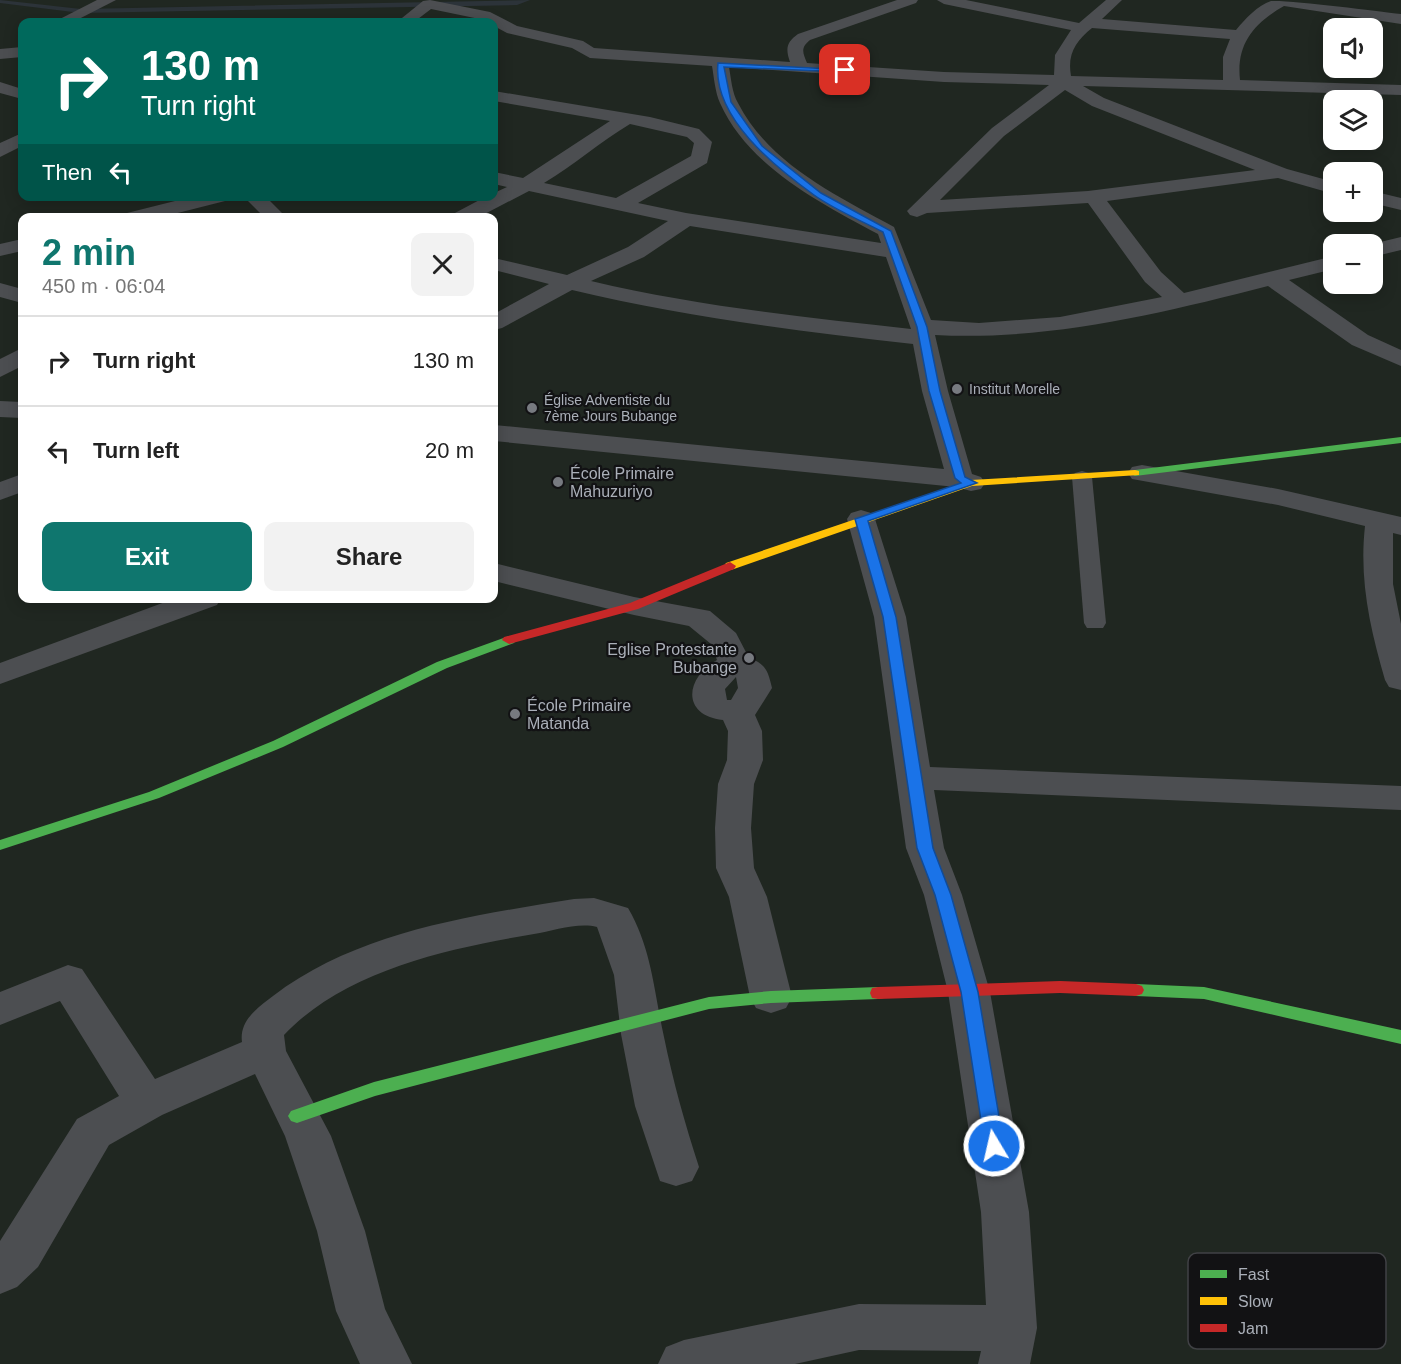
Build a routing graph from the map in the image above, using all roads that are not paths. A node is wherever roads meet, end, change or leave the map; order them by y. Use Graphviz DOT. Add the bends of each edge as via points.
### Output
graph roads {
  1 [pos="109,0"];
  2 [pos="911,0"];
  3 [pos="944,0"];
  4 [pos="1115,0"];
  5 [pos="1282,1"];
  6 [pos="428,2"];
  7 [pos="71,18"];
  8 [pos="410,18"];
  9 [pos="490,18"];
  10 [pos="1401,19"];
  11 [pos="498,22"];
  12 [pos="1085,25"];
  13 [pos="1239,35"];
  14 [pos="18,51"];
  15 [pos="0,54"];
  16 [pos="720,64"];
  17 [pos="801,67"];
  18 [pos="1064,82"];
  19 [pos="1232,86"];
  20 [pos="0,87"];
  21 [pos="1401,90"];
  22 [pos="18,93"];
  23 [pos="498,97"];
  24 [pos="628,118"];
  25 [pos="18,141"];
  26 [pos="0,151"];
  27 [pos="1280,173"];
  28 [pos="498,179"];
  29 [pos="528,184"];
  30 [pos="1323,185"];
  31 [pos="1094,196"];
  32 [pos="498,199"];
  33 [pos="1383,200"];
  34 [pos="201,201"];
  35 [pos="258,201"];
  36 [pos="494,201"];
  37 [pos="1401,204"];
  38 [pos="617,206"];
  39 [pos="923,207"];
  40 [pos="151,213"];
  41 [pos="272,213"];
  42 [pos="470,213"];
  43 [pos="686,219"];
  44 [pos="891,242"];
  45 [pos="1401,243"];
  46 [pos="18,245"];
  47 [pos="1383,248"];
  48 [pos="0,250"];
  49 [pos="498,265"];
  50 [pos="1323,265"];
  51 [pos="1273,279"];
  52 [pos="572,281"];
  53 [pos="0,290"];
  54 [pos="18,295"];
  55 [pos="1179,301"];
  56 [pos="498,321"];
  57 [pos="923,333"];
  58 [pos="18,358"];
  59 [pos="1401,359"];
  60 [pos="0,369"];
  61 [pos="0,409"];
  62 [pos="18,410"];
  63 [pos="498,433"];
  64 [pos="1401,441"];
  65 [pos="1142,473"];
  66 [pos="1082,477"];
  67 [pos="966,481"];
  68 [pos="18,484"];
  69 [pos="0,492"];
  70 [pos="861,519"];
  71 [pos="1391,524"];
  72 [pos="498,573"];
  73 [pos="192,603"];
  74 [pos="634,606"];
  75 [pos="1095,623"];
  76 [pos="0,674"];
  77 [pos="1401,680"];
  78 [pos="915,778"];
  79 [pos="1401,798"];
  80 [pos="0,845"];
  81 [pos="969,992"];
  82 [pos="771,997"];
  83 [pos="0,1009"];
  84 [pos="639,1020"];
  85 [pos="1401,1037"];
  86 [pos="265,1051"];
  87 [pos="146,1102"];
  88 [pos="297,1116"];
  89 [pos="676,1167"];
  90 [pos="0,1272"];
  91 [pos="1008,1346"];
  92 [pos="386,1364"];
  93 [pos="684,1364"];
  1 -- 7 [label="street"];
  2 -- 17 [label="street" via="804,38 796,43 794,51"];
  3 -- 12 [label="street"];
  4 -- 12 [label="street"];
  5 -- 10 [label="street"];
  5 -- 13 [label="street" via="1249,22"];
  6 -- 8 [label="street"];
  6 -- 9 [label="street"];
  11 -- 16 [label="street" via="512,30 577,44 590,53"];
  12 -- 13 [label="street"];
  12 -- 18 [label="street" via="1064,48 1060,66"];
  13 -- 19 [label="street" via="1228,65"];
  14 -- 15 [label="street"];
  16 -- 17 [label="street"];
  16 -- 44 [label="street" via="728,102 759,147 818,194"];
  17 -- 18 [label="street"];
  18 -- 19 [label="street"];
  18 -- 27 [label="street" via="1098,102"];
  18 -- 39 [label="street" via="998,132"];
  19 -- 21 [label="street"];
  20 -- 22 [label="street"];
  23 -- 24 [label="street"];
  24 -- 29 [label="street"];
  24 -- 38 [label="street" via="693,133 704,142 700,159"];
  25 -- 26 [label="street"];
  27 -- 30 [label="street"];
  27 -- 31 [label="street"];
  28 -- 29 [label="street"];
  29 -- 32 [label="street"];
  29 -- 38 [label="street"];
  31 -- 39 [label="street"];
  31 -- 55 [label="street" via="1154,277"];
  33 -- 37 [label="street"];
  34 -- 40 [label="street"];
  35 -- 41 [label="street"];
  36 -- 42 [label="street"];
  38 -- 43 [label="street"];
  39 -- 44 [label="street"];
  43 -- 44 [label="street"];
  43 -- 52 [label="street" via="636,252"];
  44 -- 57 [label="street"];
  45 -- 47 [label="street"];
  46 -- 48 [label="street"];
  49 -- 52 [label="street"];
  50 -- 51 [label="street"];
  51 -- 55 [label="street"];
  51 -- 59 [label="street" via="1360,340"];
  52 -- 56 [label="street"];
  52 -- 57 [label="street" via="642,300 774,321"];
  53 -- 54 [label="street"];
  55 -- 57 [label="street" via="1060,324"];
  57 -- 67 [label="street" via="935,391"];
  58 -- 60 [label="street"];
  61 -- 62 [label="street"];
  63 -- 67 [label="street"];
  64 -- 65 [label="street"];
  65 -- 66 [label="street"];
  65 -- 71 [label="street"];
  66 -- 67 [label="street"];
  66 -- 75 [label="lane"];
  67 -- 70 [label="street"];
  68 -- 69 [label="street"];
  70 -- 74 [label="street" via="748,559"];
  70 -- 78 [label="street" via="890,617"];
  71 -- 77 [label="street" via="1377,546 1380,607"];
  72 -- 74 [label="street"];
  73 -- 76 [label="street"];
  74 -- 80 [label="street" via="511,639 154,795"];
  74 -- 82 [label="street" via="699,618 725,640 735,664 719,672 706,697 718,708 736,711 745,731 744,760 736,784 735,868 748,897"];
  78 -- 79 [label="street"];
  78 -- 81 [label="street" via="925,848 943,895"];
  81 -- 82 [label="street"];
  81 -- 85 [label="street" via="1060,987 1204,993"];
  81 -- 91 [label="street" via="1005,1212"];
  82 -- 84 [label="street" via="709,1003"];
  83 -- 87 [label="street" via="68,980"];
  84 -- 86 [label="street" via="634,975 614,918 594,912 574,913 432,939 346,971 273,1017 262,1031"];
  84 -- 88 [label="street" via="374,1089"];
  84 -- 89 [label="street" via="657,1106"];
  86 -- 87 [label="street"];
  86 -- 88 [label="street"];
  87 -- 90 [label="street" via="93,1132 21,1252"];
  88 -- 92 [label="street" via="308,1136 341,1231 361,1311"];
  91 -- 93 [label="street" via="859,1327"];
}
